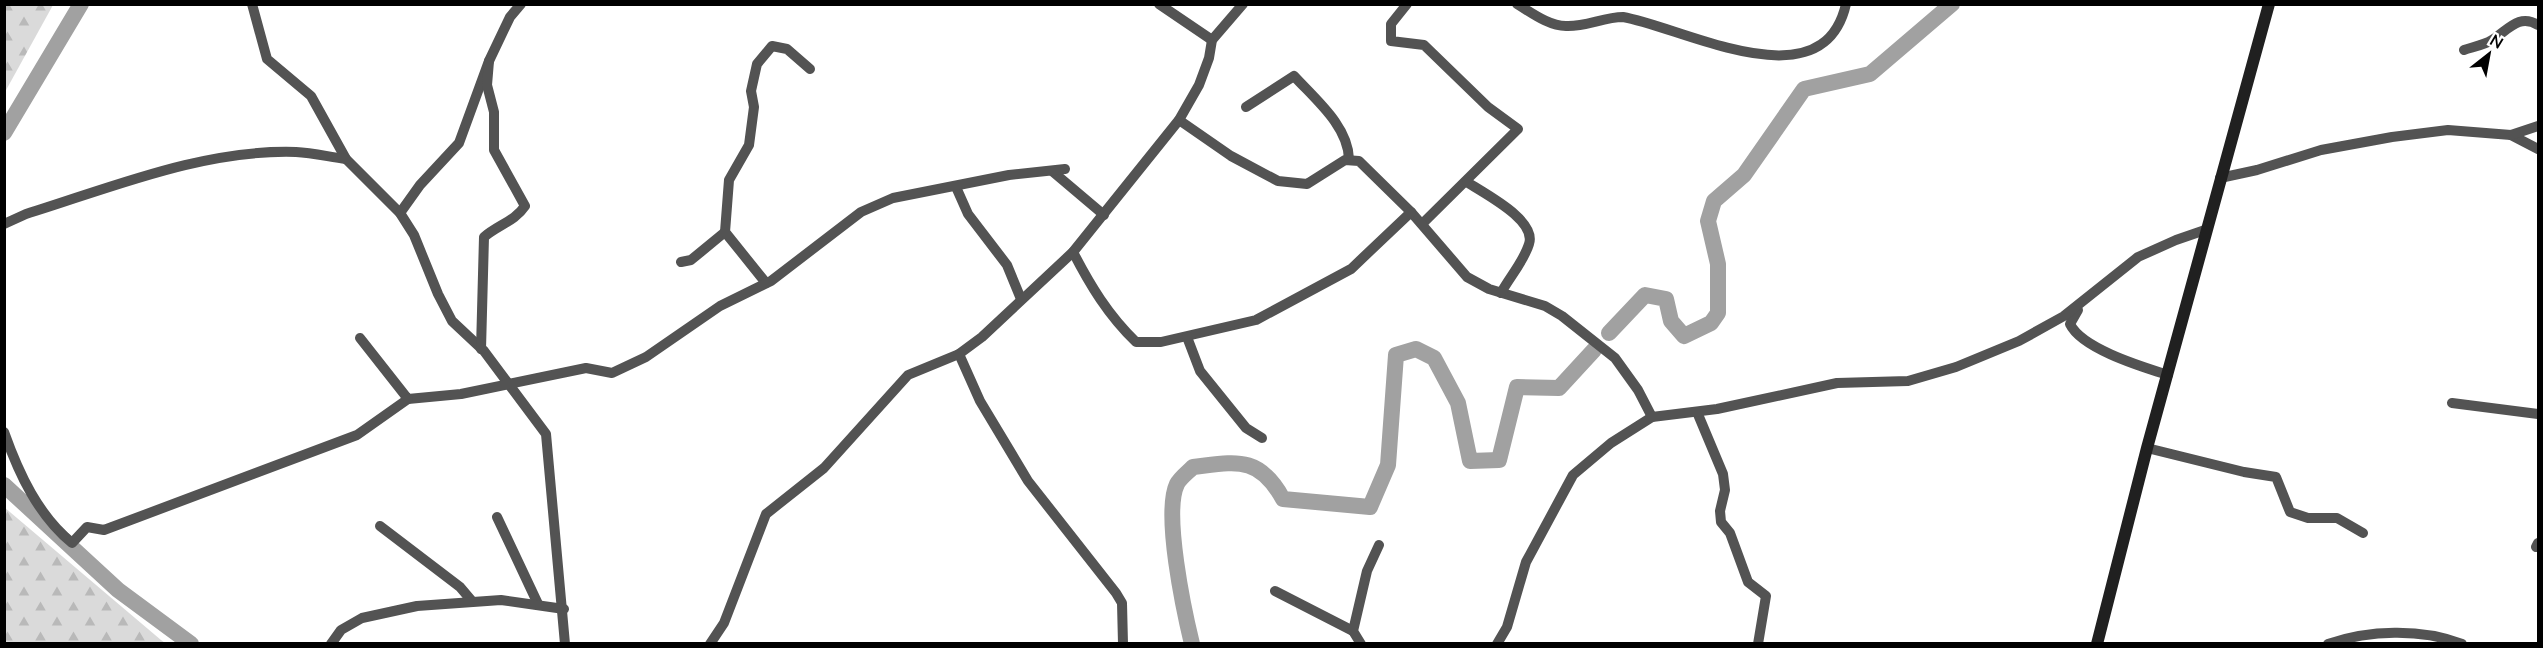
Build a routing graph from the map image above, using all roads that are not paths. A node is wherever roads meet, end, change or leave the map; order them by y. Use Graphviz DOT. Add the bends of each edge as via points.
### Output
graph roads {
  1 [pos="252,4"];
  2 [pos="521,4"];
  3 [pos="1159,4"];
  4 [pos="1243,4"];
  5 [pos="1407,4"];
  6 [pos="1517,4"];
  7 [pos="1846,4"];
  8 [pos="2269,4"];
  9 [pos="2538,25"];
  10 [pos="1212,40"];
  11 [pos="2464,50"];
  12 [pos="489,61"];
  13 [pos="810,69"];
  14 [pos="1246,107"];
  15 [pos="1179,120"];
  16 [pos="2538,126"];
  17 [pos="2511,135"];
  18 [pos="2538,149"];
  19 [pos="346,159"];
  20 [pos="1349,159"];
  21 [pos="1065,169"];
  22 [pos="1052,171"];
  23 [pos="2220,178"];
  24 [pos="1467,182"];
  25 [pos="956,187"];
  26 [pos="1411,212"];
  27 [pos="400,213"];
  28 [pos="1104,215"];
  29 [pos="4,224"];
  30 [pos="1422,224"];
  31 [pos="2205,230"];
  32 [pos="725,232"];
  33 [pos="1073,252"];
  34 [pos="681,262"];
  35 [pos="766,283"];
  36 [pos="1501,293"];
  37 [pos="1021,299"];
  38 [pos="2087,299"];
  39 [pos="1187,337"];
  40 [pos="360,338"];
  41 [pos="481,349"];
  42 [pos="959,354"];
  43 [pos="2168,375"];
  44 [pos="510,384"];
  45 [pos="408,399"];
  46 [pos="2452,402"];
  47 [pos="1697,412"];
  48 [pos="2538,414"];
  49 [pos="1652,417"];
  50 [pos="4,432"];
  51 [pos="1262,438"];
  52 [pos="2147,448"];
  53 [pos="497,517"];
  54 [pos="380,526"];
  55 [pos="2363,534"];
  56 [pos="1379,545"];
  57 [pos="1275,591"];
  58 [pos="471,600"];
  59 [pos="537,604"];
  60 [pos="564,609"];
  61 [pos="1353,631"];
  62 [pos="331,644"];
  63 [pos="565,644"];
  64 [pos="710,644"];
  65 [pos="1123,644"];
  66 [pos="1361,644"];
  67 [pos="1497,644"];
  68 [pos="1758,644"];
  69 [pos="2097,644"];
  70 [pos="2328,644"];
  71 [pos="2462,644"];
  1 -- 19 [label="street" via="267,59 311,96"];
  2 -- 12 [label="street" via="510,17"];
  3 -- 10 [label="street"];
  4 -- 10 [label="street"];
  5 -- 24 [label="street" via="1391,24 1391,41 1424,45 1488,107 1518,129"];
  6 -- 7 [label="street" via="1564,26 1623,17 1730,49 1785,56 1831,38 1841,25"];
  8 -- 23 [label="main road"];
  9 -- 11 [label="street" via="2518,21 2492,40"];
  10 -- 15 [label="street" via="1199,85"];
  12 -- 27 [label="street" via="459,143"];
  12 -- 41 [label="street" via="487,85 494,112 494,150 525,206 517,218 498,225 484,237"];
  13 -- 32 [label="street" via="787,49 772,46 757,64 751,91 754,106 749,145 729,180"];
  14 -- 20 [label="street" via="1294,76 1348,142"];
  15 -- 20 [label="street" via="1231,156 1278,181 1307,184"];
  15 -- 28 [label="street"];
  16 -- 17 [label="street"];
  17 -- 18 [label="street"];
  17 -- 23 [label="street" via="2448,130 2392,137 2321,150"];
  19 -- 27 [label="street"];
  19 -- 29 [label="street" via="297,152 185,165"];
  20 -- 26 [label="street" via="1359,161"];
  21 -- 22 [label="street"];
  22 -- 25 [label="street" via="989,178"];
  22 -- 28 [label="street"];
  23 -- 31 [label="main road"];
  24 -- 30 [label="street"];
  24 -- 36 [label="street" via="1523,220 1531,233 1529,245"];
  25 -- 35 [label="street" via="893,198 861,212"];
  25 -- 37 [label="street" via="968,214 1007,265"];
  26 -- 30 [label="street"];
  26 -- 39 [label="street" via="1351,269 1321,286 1256,320"];
  27 -- 41 [label="street" via="414,235 452,321"];
  28 -- 33 [label="street"];
  30 -- 36 [label="street" via="1467,277"];
  31 -- 38 [label="street" via="2138,257"];
  31 -- 43 [label="main road"];
  32 -- 34 [label="street" via="691,260"];
  32 -- 35 [label="street"];
  33 -- 37 [label="street"];
  33 -- 39 [label="street" via="1114,321 1136,342"];
  35 -- 44 [label="street" via="720,306 646,357 612,373 586,368"];
  36 -- 49 [label="street" via="1545,306 1615,358"];
  37 -- 42 [label="street"];
  38 -- 43 [label="street" via="2070,324 2080,336 2140,366"];
  38 -- 47 [label="street" via="2019,341 1927,377 1887,383 1837,383"];
  39 -- 51 [label="street" via="1200,371 1246,428"];
  40 -- 45 [label="street"];
  41 -- 44 [label="street"];
  42 -- 64 [label="street" via="908,375 824,468 766,514 724,623"];
  42 -- 65 [label="street" via="980,401 1028,481 1122,603"];
  43 -- 52 [label="main road"];
  44 -- 45 [label="street"];
  44 -- 60 [label="street" via="549,443"];
  45 -- 50 [label="street" via="357,435 104,530 87,527 72,543 46,518 21,477"];
  46 -- 48 [label="street"];
  47 -- 49 [label="street"];
  47 -- 68 [label="street" via="1723,474 1721,522 1730,533 1748,582 1766,596"];
  49 -- 67 [label="street" via="1611,442 1573,475 1526,562"];
  52 -- 55 [label="street" via="2276,477 2290,512 2308,518 2337,518"];
  52 -- 69 [label="main road"];
  53 -- 59 [label="street"];
  54 -- 58 [label="street" via="460,587"];
  56 -- 61 [label="street" via="1367,571"];
  57 -- 61 [label="street"];
  58 -- 59 [label="street"];
  58 -- 62 [label="street" via="362,618 341,630"];
  59 -- 60 [label="street"];
  60 -- 63 [label="street"];
  61 -- 66 [label="street"];
  70 -- 71 [label="street" via="2372,634 2438,636"];
}
